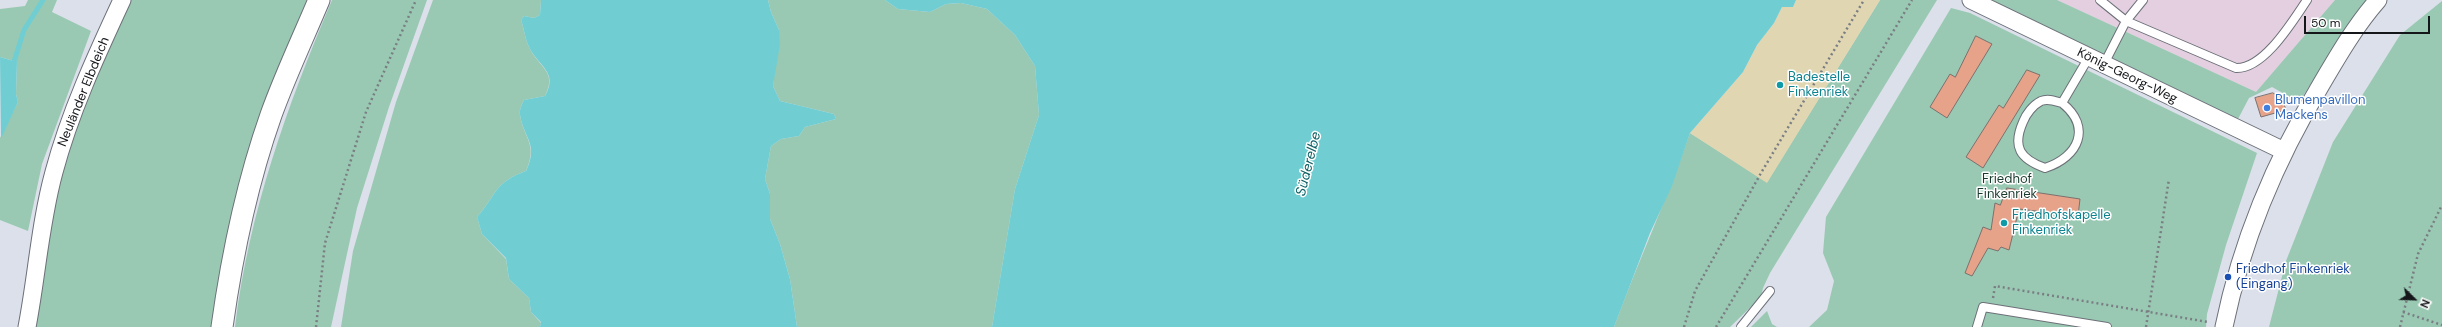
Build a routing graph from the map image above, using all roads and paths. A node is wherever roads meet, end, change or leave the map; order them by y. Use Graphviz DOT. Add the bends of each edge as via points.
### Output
graph roads {
  1 [pos="122,0"];
  2 [pos="319,0"];
  3 [pos="416,0"];
  4 [pos="1864,0"];
  5 [pos="1912,0"];
  6 [pos="1971,0"];
  7 [pos="2100,0"];
  8 [pos="2143,0"];
  9 [pos="2307,0"];
  10 [pos="2378,0"];
  11 [pos="2126,21"];
  12 [pos="2088,57"];
  13 [pos="2104,64"];
  14 [pos="2062,103"];
  15 [pos="2284,151"];
  16 [pos="2169,179"];
  17 [pos="2442,205"];
  18 [pos="1770,291"];
  19 [pos="1991,308"];
  20 [pos="2148,312"];
  21 [pos="2403,312"];
  22 [pos="2217,324"];
  23 [pos="2442,325"];
  24 [pos="27,327"];
  25 [pos="222,327"];
  26 [pos="316,327"];
  27 [pos="1684,327"];
  28 [pos="1716,327"];
  29 [pos="1741,327"];
  30 [pos="1977,327"];
  31 [pos="2107,327"];
  32 [pos="2146,327"];
  33 [pos="2400,327"];
  1 -- 24 [label="street, Neuländer Elbdeich" via="66,131 45,212"];
  2 -- 25 [label="street" via="272,114 258,157 238,237"];
  3 -- 26 [label="path" via="366,112 325,243"];
  4 -- 27 [label="path" via="1761,173 1695,291"];
  5 -- 28 [label="path"];
  6 -- 12 [label="street, König-Georg-Weg"];
  7 -- 11 [label="lane"];
  8 -- 11 [label="lane"];
  9 -- 11 [label="lane" via="2265,54 2255,64 2245,68 2236,68"];
  10 -- 15 [label="street" via="2336,58"];
  11 -- 13 [label="lane"];
  12 -- 13 [label="street, König-Georg-Weg"];
  12 -- 14 [label="lane"];
  13 -- 15 [label="street, König-Georg-Weg"];
  14 -- 14 [label="lane" via="2042,101 2025,116 2017,140 2024,156 2045,168 2063,161 2070,155 2078,139 2076,119"];
  15 -- 22 [label="street" via="2246,242"];
  16 -- 20 [label="path"];
  17 -- 21 [label="path" via="2418,254"];
  18 -- 29 [label="lane"];
  19 -- 20 [label="path" via="1995,286"];
  19 -- 30 [label="lane" via="1983,307"];
  19 -- 31 [label="lane"];
  20 -- 22 [label="path"];
  20 -- 32 [label="path"];
  21 -- 23 [label="path"];
  21 -- 33 [label="path"];
}
